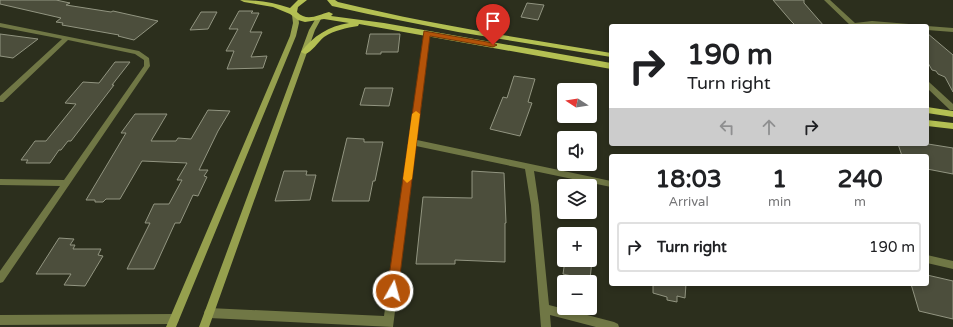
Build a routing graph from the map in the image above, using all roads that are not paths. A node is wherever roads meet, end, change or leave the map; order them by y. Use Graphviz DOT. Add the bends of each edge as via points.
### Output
graph roads {
  1 [pos="244,0"];
  2 [pos="298,0"];
  3 [pos="303,0"];
  4 [pos="827,0"];
  5 [pos="332,1"];
  6 [pos="294,14"];
  7 [pos="321,18"];
  8 [pos="374,23"];
  9 [pos="854,24"];
  10 [pos="867,24"];
  11 [pos="889,24"];
  12 [pos="0,25"];
  13 [pos="929,28"];
  14 [pos="953,30"];
  15 [pos="427,33"];
  16 [pos="66,39"];
  17 [pos="305,52"];
  18 [pos="609,55"];
  19 [pos="609,66"];
  20 [pos="929,86"];
  21 [pos="0,100"];
  22 [pos="953,108"];
  23 [pos="929,110"];
  24 [pos="953,114"];
  25 [pos="929,123"];
  26 [pos="953,126"];
  27 [pos="412,142"];
  28 [pos="529,167"];
  29 [pos="0,182"];
  30 [pos="65,183"];
  31 [pos="609,184"];
  32 [pos="929,260"];
  33 [pos="953,266"];
  34 [pos="0,279"];
  35 [pos="545,309"];
  36 [pos="210,313"];
  37 [pos="0,320"];
  38 [pos="172,323"];
  39 [pos="389,324"];
  40 [pos="204,327"];
  41 [pos="546,327"];
  42 [pos="614,327"];
  1 -- 6 [label="main road" via="275,5"];
  2 -- 3 [label="main road"];
  3 -- 6 [label="main road" via="296,5"];
  4 -- 9 [label="street"];
  5 -- 7 [label="main road" via="333,11"];
  5 -- 18 [label="main road" via="363,12"];
  6 -- 7 [label="main road" via="305,19"];
  6 -- 38 [label="main road" via="296,23 293,36"];
  7 -- 8 [label="main road"];
  7 -- 17 [label="main road" via="312,30"];
  8 -- 15 [label="main road"];
  8 -- 17 [label="main road" via="345,25 326,31 316,38"];
  10 -- 11 [label="street"];
  12 -- 16 [label="street"];
  13 -- 14 [label="street"];
  15 -- 19 [label="main road"];
  15 -- 27 [label="street"];
  16 -- 21 [label="street"];
  16 -- 30 [label="street" via="137,52 147,59 148,63"];
  17 -- 36 [label="main road"];
  20 -- 22 [label="street"];
  23 -- 24 [label="main road"];
  25 -- 26 [label="main road"];
  27 -- 28 [label="street"];
  27 -- 39 [label="street"];
  28 -- 31 [label="street"];
  28 -- 35 [label="street"];
  29 -- 30 [label="street"];
  30 -- 34 [label="street"];
  32 -- 33 [label="street"];
  35 -- 41 [label="street"];
  35 -- 42 [label="street"];
  36 -- 39 [label="street"];
  36 -- 40 [label="main road"];
  37 -- 38 [label="street"];
}
